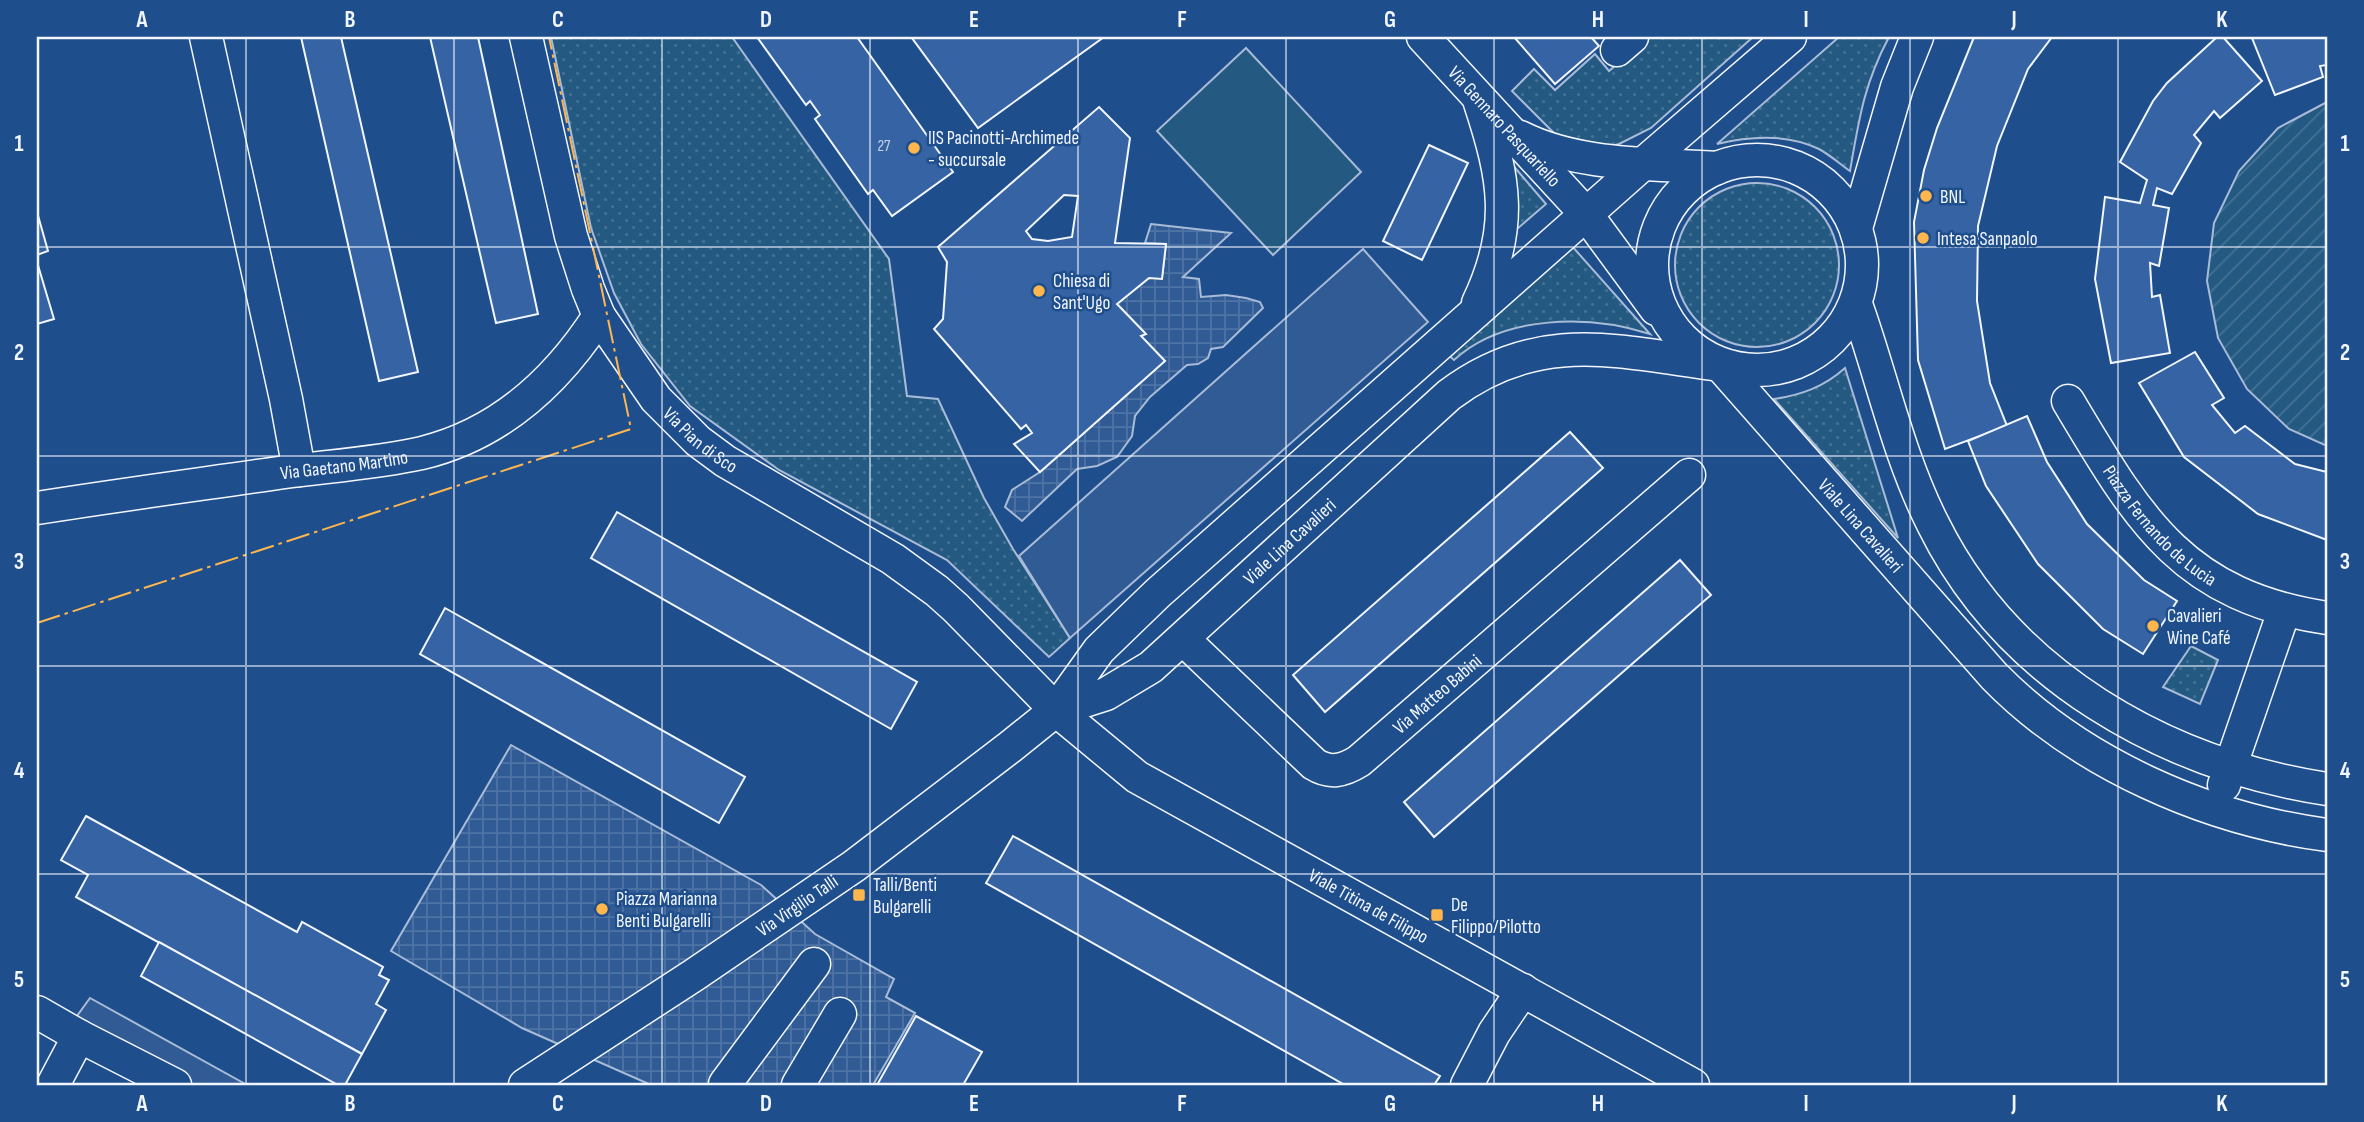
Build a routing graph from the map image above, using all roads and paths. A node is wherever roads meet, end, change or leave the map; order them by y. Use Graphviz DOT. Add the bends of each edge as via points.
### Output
graph roads {
  1 [pos="206,37"];
  2 [pos="526,37"];
  3 [pos="1423,37"];
  4 [pos="1790,37"];
  5 [pos="1917,37"];
  6 [pos="1479,98"];
  7 [pos="1514,134"];
  8 [pos="1644,163"];
  9 [pos="1717,168"];
  10 [pos="1586,214"];
  11 [pos="1856,228"];
  12 [pos="1856,304"];
  13 [pos="1474,313"];
  14 [pos="599,316"];
  15 [pos="1678,335"];
  16 [pos="1720,365"];
  17 [pos="2068,401"];
  18 [pos="299,470"];
  19 [pos="1689,475"];
  20 [pos="37,508"];
  21 [pos="2284,611"];
  22 [pos="2327,618"];
  23 [pos="1184,639"];
  24 [pos="1056,710"];
  25 [pos="2231,766"];
  26 [pos="2327,789"];
  27 [pos="2215,808"];
  28 [pos="2327,835"];
  29 [pos="814,964"];
  30 [pos="1522,990"];
  31 [pos="37,1012"];
  32 [pos="839,1014"];
  33 [pos="79,1036"];
  34 [pos="725,1084"];
  35 [pos="53,1085"];
  36 [pos="175,1085"];
  37 [pos="525,1085"];
  38 [pos="798,1085"];
  39 [pos="1467,1085"];
  40 [pos="1693,1085"];
  1 -- 18 [label="street"];
  2 -- 14 [label="street, Via Pian di Sco" via="571,236"];
  3 -- 6 [label="street, Via Gennaro Pasquariello"];
  4 -- 8 [label="street"];
  5 -- 11 [label="street" via="1897,87"];
  6 -- 7 [label="street, Via Gennaro Pasquariello"];
  6 -- 13 [label="street" via="1495,156 1503,221 1497,257"];
  7 -- 8 [label="street" via="1568,155"];
  7 -- 10 [label="street, Via Gennaro Pasquariello"];
  8 -- 9 [label="street"];
  8 -- 10 [label="street"];
  9 -- 11 [label="street" via="1759,160 1800,169 1834,192"];
  9 -- 15 [label="street" via="1677,197 1654,241 1653,281 1662,310"];
  10 -- 13 [label="street"];
  10 -- 15 [label="street, Via Gennaro Pasquariello"];
  11 -- 12 [label="street" via="1863,266"];
  12 -- 16 [label="street" via="1834,338 1800,362 1761,371"];
  12 -- 25 [label="street" via="1917,489 1951,558 1996,618 2054,674 2094,703 2160,740"];
  13 -- 24 [label="street" via="1120,628"];
  14 -- 18 [label="street, Via Gaetano Martino" via="551,379 492,424 467,437 373,462"];
  14 -- 24 [label="street, Via Pian di Sco" via="656,399 698,441 915,575 956,607"];
  15 -- 16 [label="street"];
  16 -- 23 [label="street, Viale Lina Cavalieri" via="1624,350 1571,348 1529,355 1477,375 1449,395"];
  16 -- 27 [label="street, Viale Lina Cavalieri" via="2017,699 2085,750"];
  17 -- 21 [label="street, Piazza Fernando de Lucia" via="2125,495 2181,558 2243,595"];
  18 -- 20 [label="street, Via Gaetano Martino"];
  19 -- 23 [label="street, Via Matteo Babini" via="1359,761 1343,769 1329,771 1314,764"];
  21 -- 22 [label="street, Piazza Fernando de Lucia"];
  21 -- 25 [label="street"];
  23 -- 24 [label="street, Viale Lina Cavalieri" via="1125,684"];
  24 -- 30 [label="street, Viale Titina de Filippo" via="1153,786"];
  24 -- 37 [label="street, Via Virgilio Talli" via="854,866"];
  25 -- 26 [label="street"];
  25 -- 27 [label="street"];
  27 -- 28 [label="street, Viale Lina Cavalieri"];
  29 -- 34 [label="street"];
  30 -- 39 [label="street"];
  30 -- 40 [label="street, Viale Titina de Filippo"];
  31 -- 33 [label="street"];
  32 -- 38 [label="street"];
  33 -- 35 [label="street"];
  33 -- 36 [label="street"];
}
